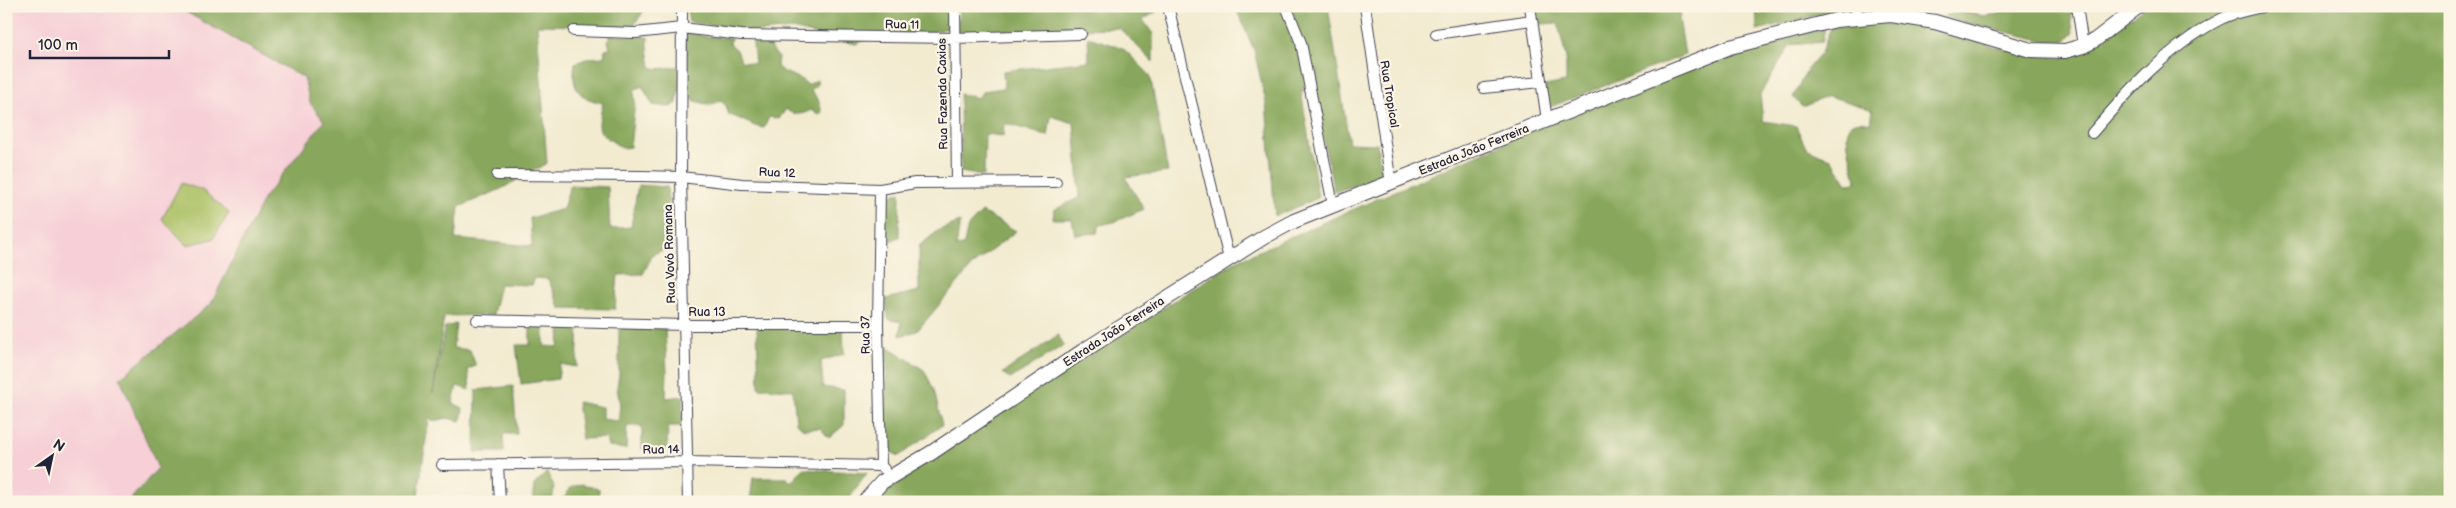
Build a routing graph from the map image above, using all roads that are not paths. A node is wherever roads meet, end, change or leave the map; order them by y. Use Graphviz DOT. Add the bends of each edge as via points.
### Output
graph roads {
  1 [pos="682,6"];
  2 [pos="955,6"];
  3 [pos="1168,6"];
  4 [pos="1286,6"];
  5 [pos="1365,6"];
  6 [pos="1530,6"];
  7 [pos="2077,6"];
  8 [pos="2140,6"];
  9 [pos="2266,6"];
  10 [pos="1856,11"];
  11 [pos="1532,20"];
  12 [pos="682,28"];
  13 [pos="574,31"];
  14 [pos="1081,34"];
  15 [pos="1436,34"];
  16 [pos="954,38"];
  17 [pos="2083,46"];
  18 [pos="1540,82"];
  19 [pos="1484,88"];
  20 [pos="1547,120"];
  21 [pos="2092,133"];
  22 [pos="497,175"];
  23 [pos="681,177"];
  24 [pos="957,182"];
  25 [pos="1056,182"];
  26 [pos="1391,184"];
  27 [pos="880,189"];
  28 [pos="1333,205"];
  29 [pos="1229,259"];
  30 [pos="477,320"];
  31 [pos="685,325"];
  32 [pos="878,325"];
  33 [pos="688,462"];
  34 [pos="498,464"];
  35 [pos="442,465"];
  36 [pos="881,466"];
  37 [pos="891,477"];
  38 [pos="500,502"];
  39 [pos="688,502"];
  40 [pos="864,502"];
  1 -- 12 [label="street, Rua Vovó Romana"];
  2 -- 16 [label="street, Rua Fazenda Caxias"];
  3 -- 29 [label="street"];
  4 -- 28 [label="street" via="1301,43"];
  5 -- 26 [label="street, Rua Tropical"];
  6 -- 11 [label="street"];
  7 -- 17 [label="street"];
  8 -- 17 [label="street, Estrada João Ferreira"];
  9 -- 21 [label="street" via="2232,14 2192,38 2132,86"];
  10 -- 17 [label="street, Estrada João Ferreira" via="1918,19 2038,51 2065,51"];
  10 -- 20 [label="street, Estrada João Ferreira" via="1730,47"];
  11 -- 15 [label="street"];
  11 -- 18 [label="street"];
  12 -- 13 [label="street, Rua 11" via="635,33"];
  12 -- 16 [label="street, Rua 11" via="741,35"];
  12 -- 23 [label="street, Rua Vovó Romana"];
  14 -- 16 [label="street, Rua 11"];
  16 -- 24 [label="street, Rua Fazenda Caxias"];
  18 -- 19 [label="street"];
  18 -- 20 [label="street"];
  20 -- 26 [label="street, Estrada João Ferreira"];
  22 -- 23 [label="street, Rua 12"];
  23 -- 27 [label="street, Rua 12" via="742,184"];
  23 -- 31 [label="street, Rua Vovó Romana"];
  24 -- 25 [label="street, Rua 12"];
  24 -- 27 [label="street, Rua 12" via="915,183"];
  26 -- 28 [label="street, Estrada João Ferreira"];
  27 -- 32 [label="street, Rua 37"];
  28 -- 29 [label="street, Estrada João Ferreira" via="1279,229"];
  29 -- 37 [label="street, Estrada João Ferreira"];
  30 -- 31 [label="street, Rua 13"];
  31 -- 32 [label="street, Rua 13"];
  31 -- 33 [label="street, Rua Vovó Romana"];
  32 -- 36 [label="street, Rua 37"];
  33 -- 34 [label="street, Rua 14"];
  33 -- 36 [label="street, Rua 14"];
  33 -- 39 [label="street, Rua Vovó Romana"];
  34 -- 35 [label="street, Rua 14"];
  34 -- 38 [label="street"];
  36 -- 37 [label="street"];
  37 -- 40 [label="street, Estrada João Ferreira" via="875,488"];
}
